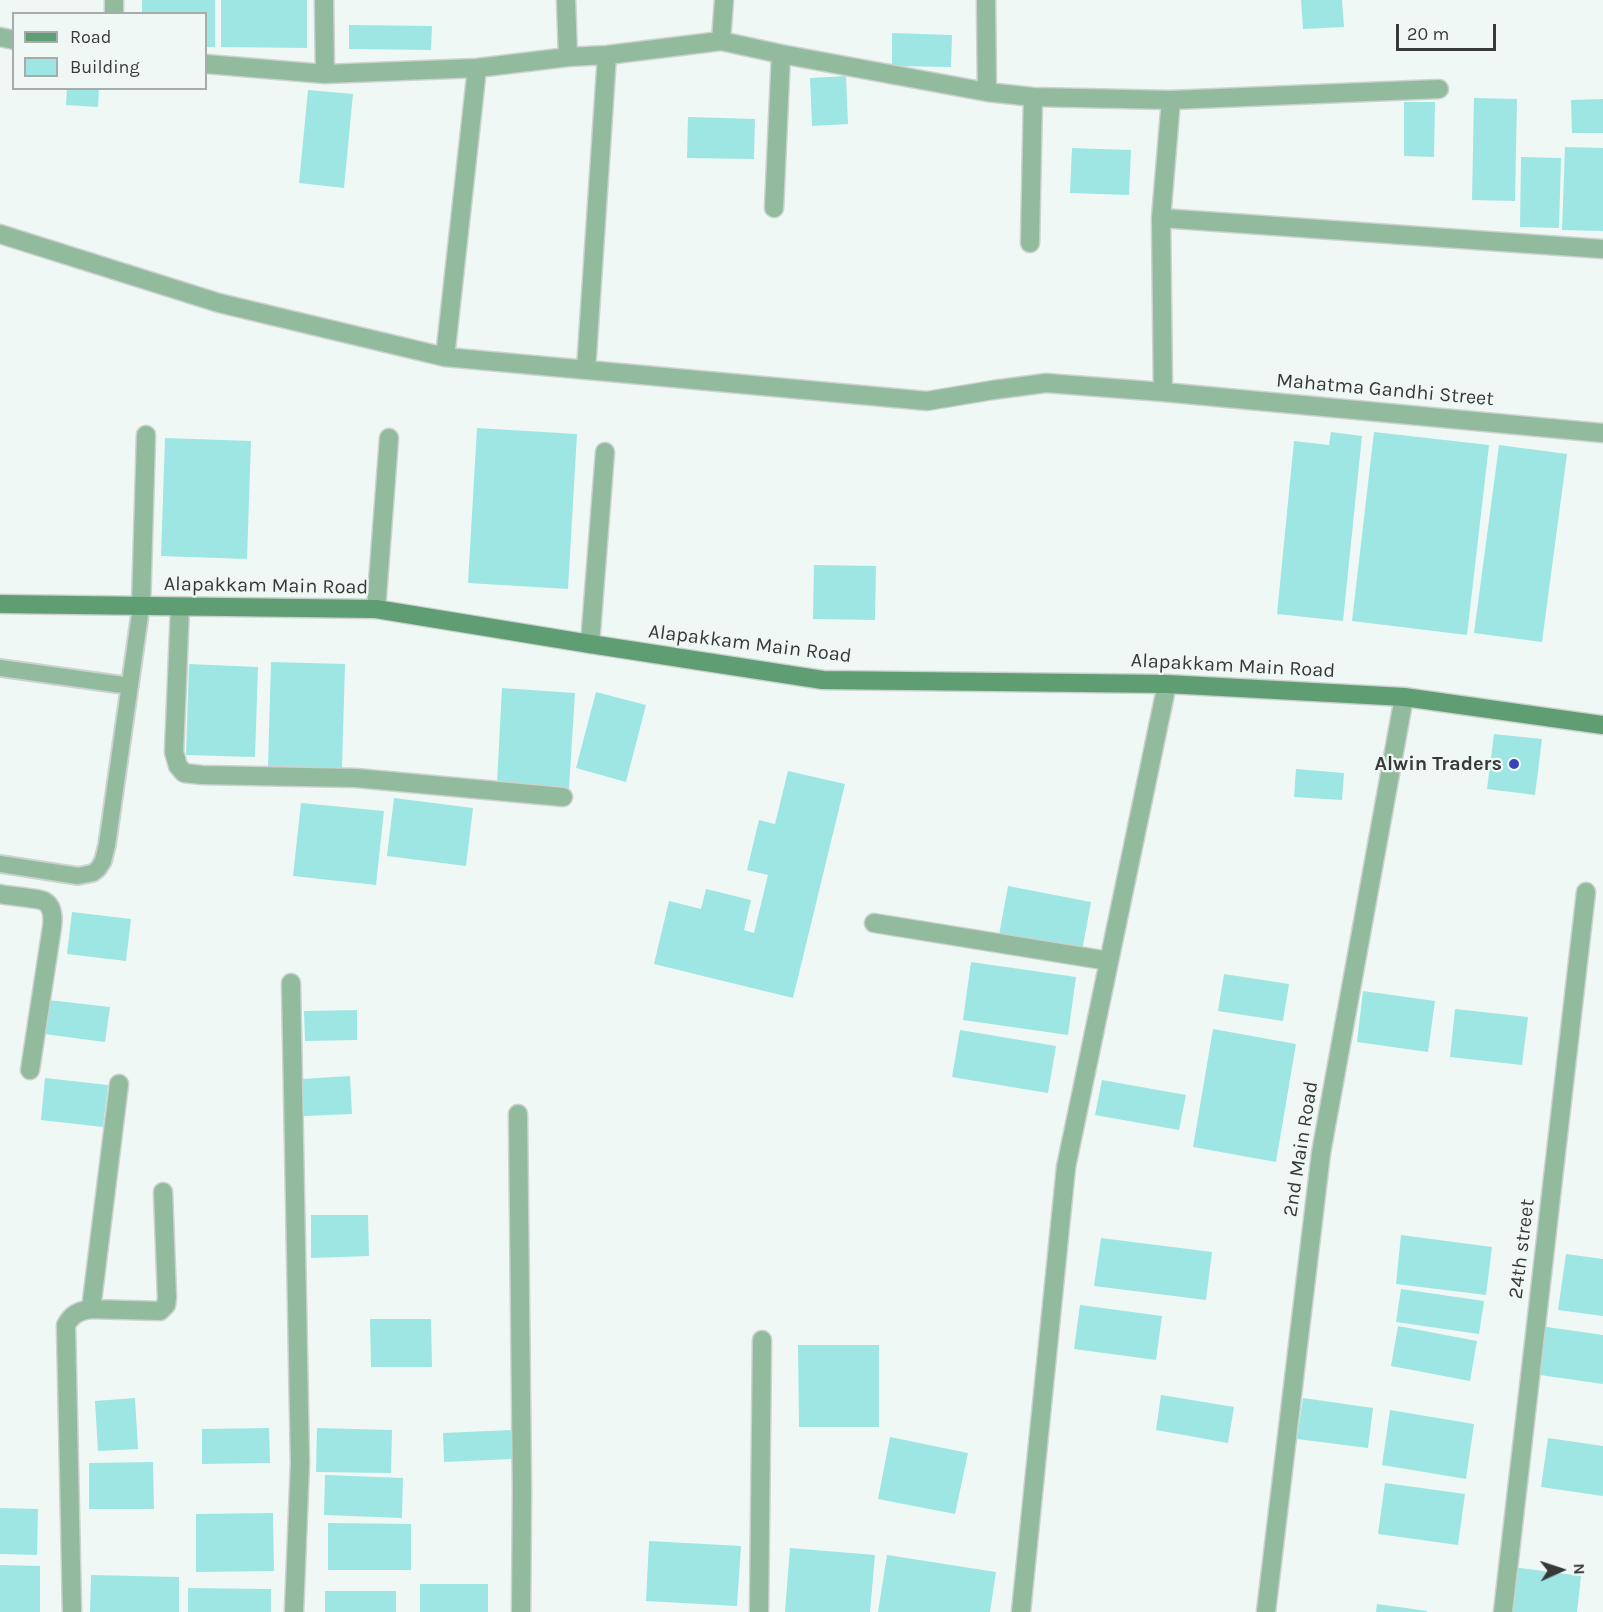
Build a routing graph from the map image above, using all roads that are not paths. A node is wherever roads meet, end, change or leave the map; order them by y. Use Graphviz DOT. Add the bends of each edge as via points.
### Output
graph roads {
  1 [pos="324,0"];
  2 [pos="566,0"];
  3 [pos="724,0"];
  4 [pos="986,0"];
  5 [pos="721,41"];
  6 [pos="781,54"];
  7 [pos="606,55"];
  8 [pos="568,57"];
  9 [pos="207,64"];
  10 [pos="477,68"];
  11 [pos="325,74"];
  12 [pos="1439,89"];
  13 [pos="987,92"];
  14 [pos="1033,97"];
  15 [pos="1171,100"];
  16 [pos="774,208"];
  17 [pos="1161,218"];
  18 [pos="0,234"];
  19 [pos="1030,243"];
  20 [pos="1603,249"];
  21 [pos="445,357"];
  22 [pos="586,370"];
  23 [pos="1163,392"];
  24 [pos="1603,433"];
  25 [pos="146,435"];
  26 [pos="389,438"];
  27 [pos="605,452"];
  28 [pos="0,604"];
  29 [pos="141,607"];
  30 [pos="180,607"];
  31 [pos="376,609"];
  32 [pos="590,644"];
  33 [pos="0,668"];
  34 [pos="1167,684"];
  35 [pos="130,686"];
  36 [pos="1404,697"];
  37 [pos="1603,725"];
  38 [pos="563,796"];
  39 [pos="0,864"];
  40 [pos="1586,891"];
  41 [pos="0,894"];
  42 [pos="874,923"];
  43 [pos="1109,961"];
  44 [pos="291,983"];
  45 [pos="30,1070"];
  46 [pos="119,1083"];
  47 [pos="518,1114"];
  48 [pos="164,1192"];
  49 [pos="91,1309"];
  50 [pos="762,1340"];
  51 [pos="72,1612"];
  52 [pos="294,1612"];
  53 [pos="521,1612"];
  54 [pos="759,1612"];
  55 [pos="1021,1612"];
  56 [pos="1266,1612"];
  57 [pos="1503,1612"];
  1 -- 11 [label="street"];
  2 -- 8 [label="street"];
  3 -- 5 [label="street"];
  4 -- 13 [label="street"];
  5 -- 6 [label="street"];
  5 -- 7 [label="street"];
  6 -- 13 [label="street"];
  6 -- 16 [label="street"];
  7 -- 8 [label="street"];
  7 -- 22 [label="street"];
  8 -- 10 [label="street"];
  9 -- 11 [label="street"];
  10 -- 11 [label="street"];
  10 -- 21 [label="street"];
  12 -- 15 [label="street"];
  13 -- 14 [label="street"];
  14 -- 15 [label="street"];
  14 -- 19 [label="street"];
  15 -- 17 [label="street"];
  17 -- 20 [label="street"];
  17 -- 23 [label="street"];
  18 -- 21 [label="street, Mahatma Gandhi Street" via="219,303"];
  21 -- 22 [label="street, Mahatma Gandhi Street"];
  22 -- 23 [label="street, Mahatma Gandhi Street" via="927,402 1046,383"];
  23 -- 24 [label="street, Mahatma Gandhi Street"];
  25 -- 29 [label="street"];
  26 -- 31 [label="street"];
  27 -- 32 [label="street"];
  28 -- 29 [label="main road, Alapakkam Main Road"];
  29 -- 30 [label="main road, Alapakkam Main Road"];
  29 -- 35 [label="lane"];
  30 -- 31 [label="main road, Alapakkam Main Road"];
  30 -- 38 [label="street" via="174,752 177,766 184,773 357,778"];
  31 -- 32 [label="main road, Alapakkam Main Road"];
  32 -- 34 [label="main road, Alapakkam Main Road" via="823,680"];
  33 -- 35 [label="lane"];
  34 -- 36 [label="main road, Alapakkam Main Road"];
  34 -- 43 [label="street"];
  35 -- 39 [label="lane" via="107,845 98,869 78,876"];
  36 -- 37 [label="main road, Alapakkam Main Road"];
  36 -- 56 [label="street, 2nd Main Road" via="1321,1153"];
  40 -- 57 [label="street, 24th street"];
  41 -- 45 [label="street" via="44,901 53,915"];
  42 -- 43 [label="street"];
  43 -- 55 [label="street" via="1066,1167"];
  44 -- 52 [label="street" via="300,1463"];
  46 -- 49 [label="street"];
  47 -- 53 [label="street"];
  48 -- 49 [label="street" via="166,1305 160,1311"];
  49 -- 51 [label="street" via="70,1317 66,1325"];
  50 -- 54 [label="street"];
}
